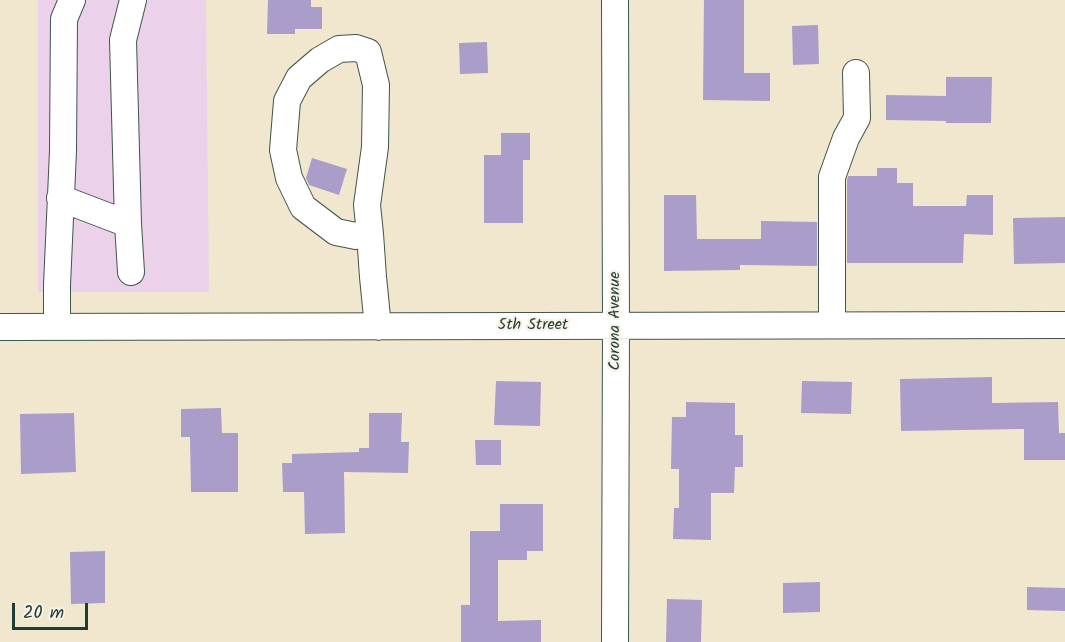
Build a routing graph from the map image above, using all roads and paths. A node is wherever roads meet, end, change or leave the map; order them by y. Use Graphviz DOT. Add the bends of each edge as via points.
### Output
graph roads {
  1 [pos="133,0"];
  2 [pos="615,0"];
  3 [pos="64,6"];
  4 [pos="856,73"];
  5 [pos="60,198"];
  6 [pos="129,224"];
  7 [pos="370,234"];
  8 [pos="131,272"];
  9 [pos="1065,325"];
  10 [pos="616,326"];
  11 [pos="832,326"];
  12 [pos="0,327"];
  13 [pos="57,327"];
  14 [pos="378,327"];
  15 [pos="615,642"];
  1 -- 6 [label="street" via="123,40"];
  2 -- 10 [label="street, Corona Avenue"];
  3 -- 5 [label="street"];
  4 -- 11 [label="street" via="857,118 832,177"];
  5 -- 6 [label="street"];
  5 -- 13 [label="street"];
  6 -- 8 [label="street"];
  7 -- 7 [label="street" via="367,205 375,147 376,85 368,52 339,49 299,78 287,101 283,150 289,178 303,207 336,232"];
  7 -- 14 [label="street"];
  9 -- 11 [label="street, 5th Street"];
  10 -- 11 [label="street, 5th Street"];
  10 -- 14 [label="street, 5th Street"];
  10 -- 15 [label="street, Corona Avenue"];
  12 -- 13 [label="street, 5th Street"];
  13 -- 14 [label="street, 5th Street"];
}
